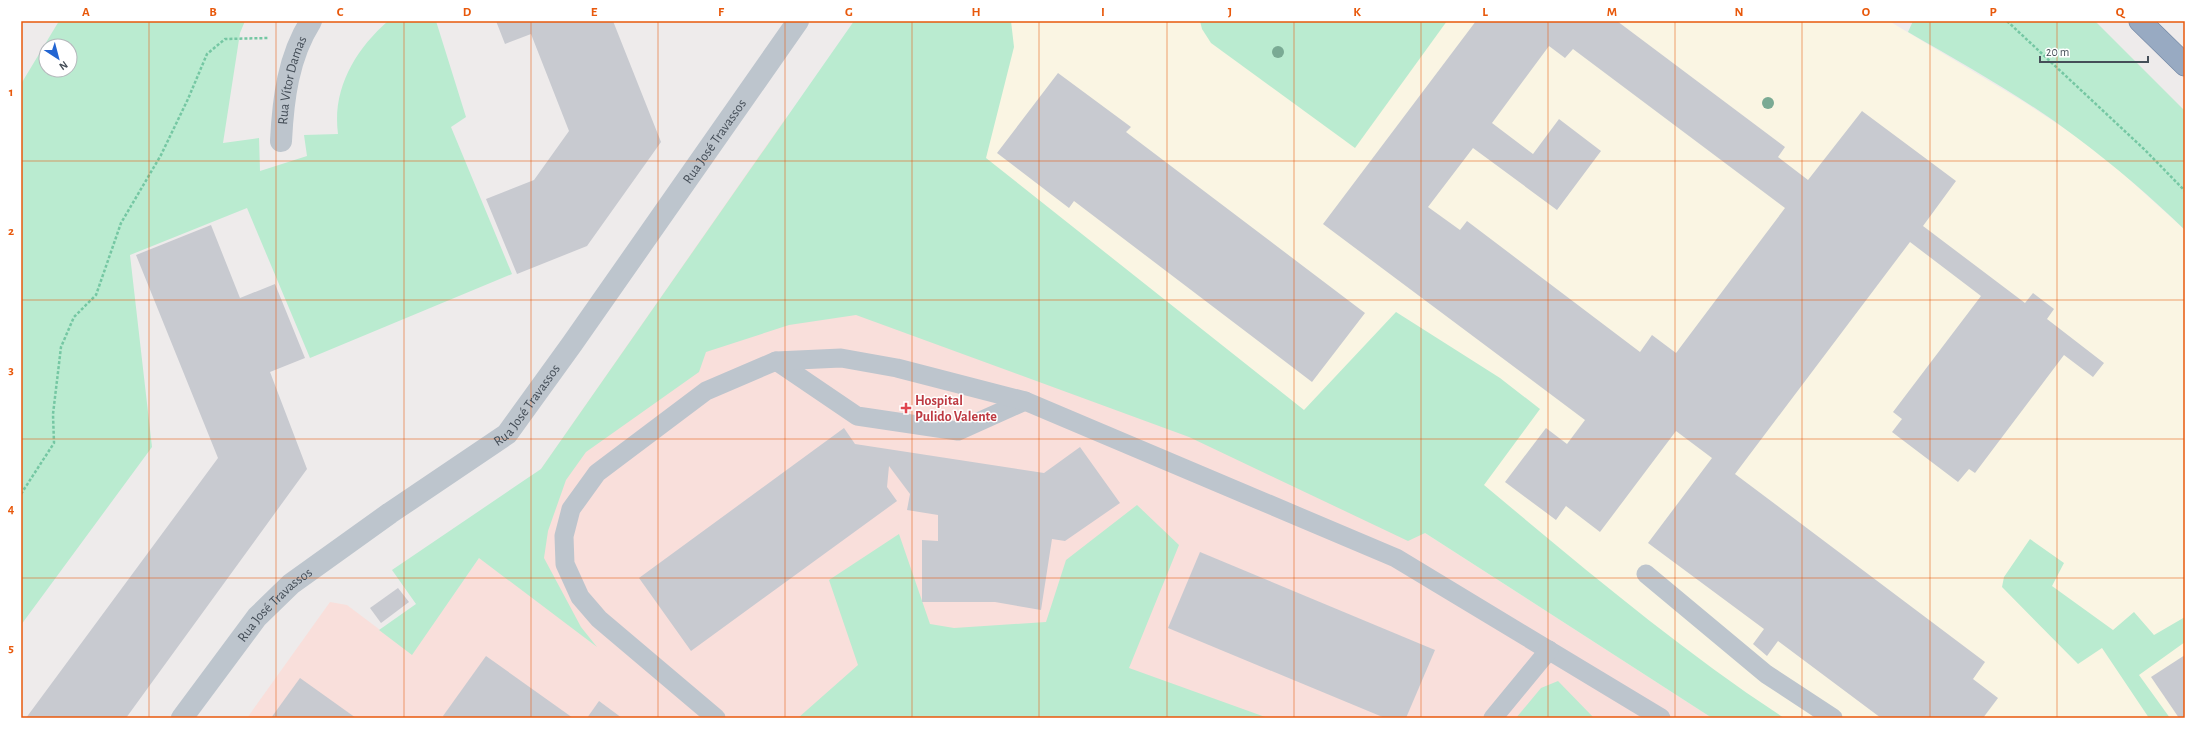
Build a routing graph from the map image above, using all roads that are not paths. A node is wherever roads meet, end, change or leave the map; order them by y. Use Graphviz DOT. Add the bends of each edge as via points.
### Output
graph roads {
  1 [pos="798,21"];
  2 [pos="2140,21"];
  3 [pos="307,29"];
  4 [pos="2185,65"];
  5 [pos="281,141"];
  6 [pos="776,361"];
  7 [pos="1025,401"];
  8 [pos="1646,574"];
  9 [pos="1549,650"];
  10 [pos="182,718"];
  11 [pos="716,718"];
  12 [pos="1492,718"];
  13 [pos="1661,718"];
  14 [pos="1832,718"];
  1 -- 10 [label="street, Rua José Travassos" via="507,434 291,584 257,617"];
  2 -- 4 [label="highway"];
  3 -- 5 [label="street, Rua Vítor Damas" via="287,80"];
  6 -- 7 [label="lane" via="841,358 897,368"];
  6 -- 7 [label="lane" via="857,416 958,431"];
  6 -- 11 [label="lane" via="706,391 597,473 571,509 564,536 564,564 585,602 599,619"];
  7 -- 9 [label="lane" via="1396,558"];
  8 -- 14 [label="lane" via="1766,674"];
  9 -- 12 [label="lane"];
  9 -- 13 [label="lane"];
}
